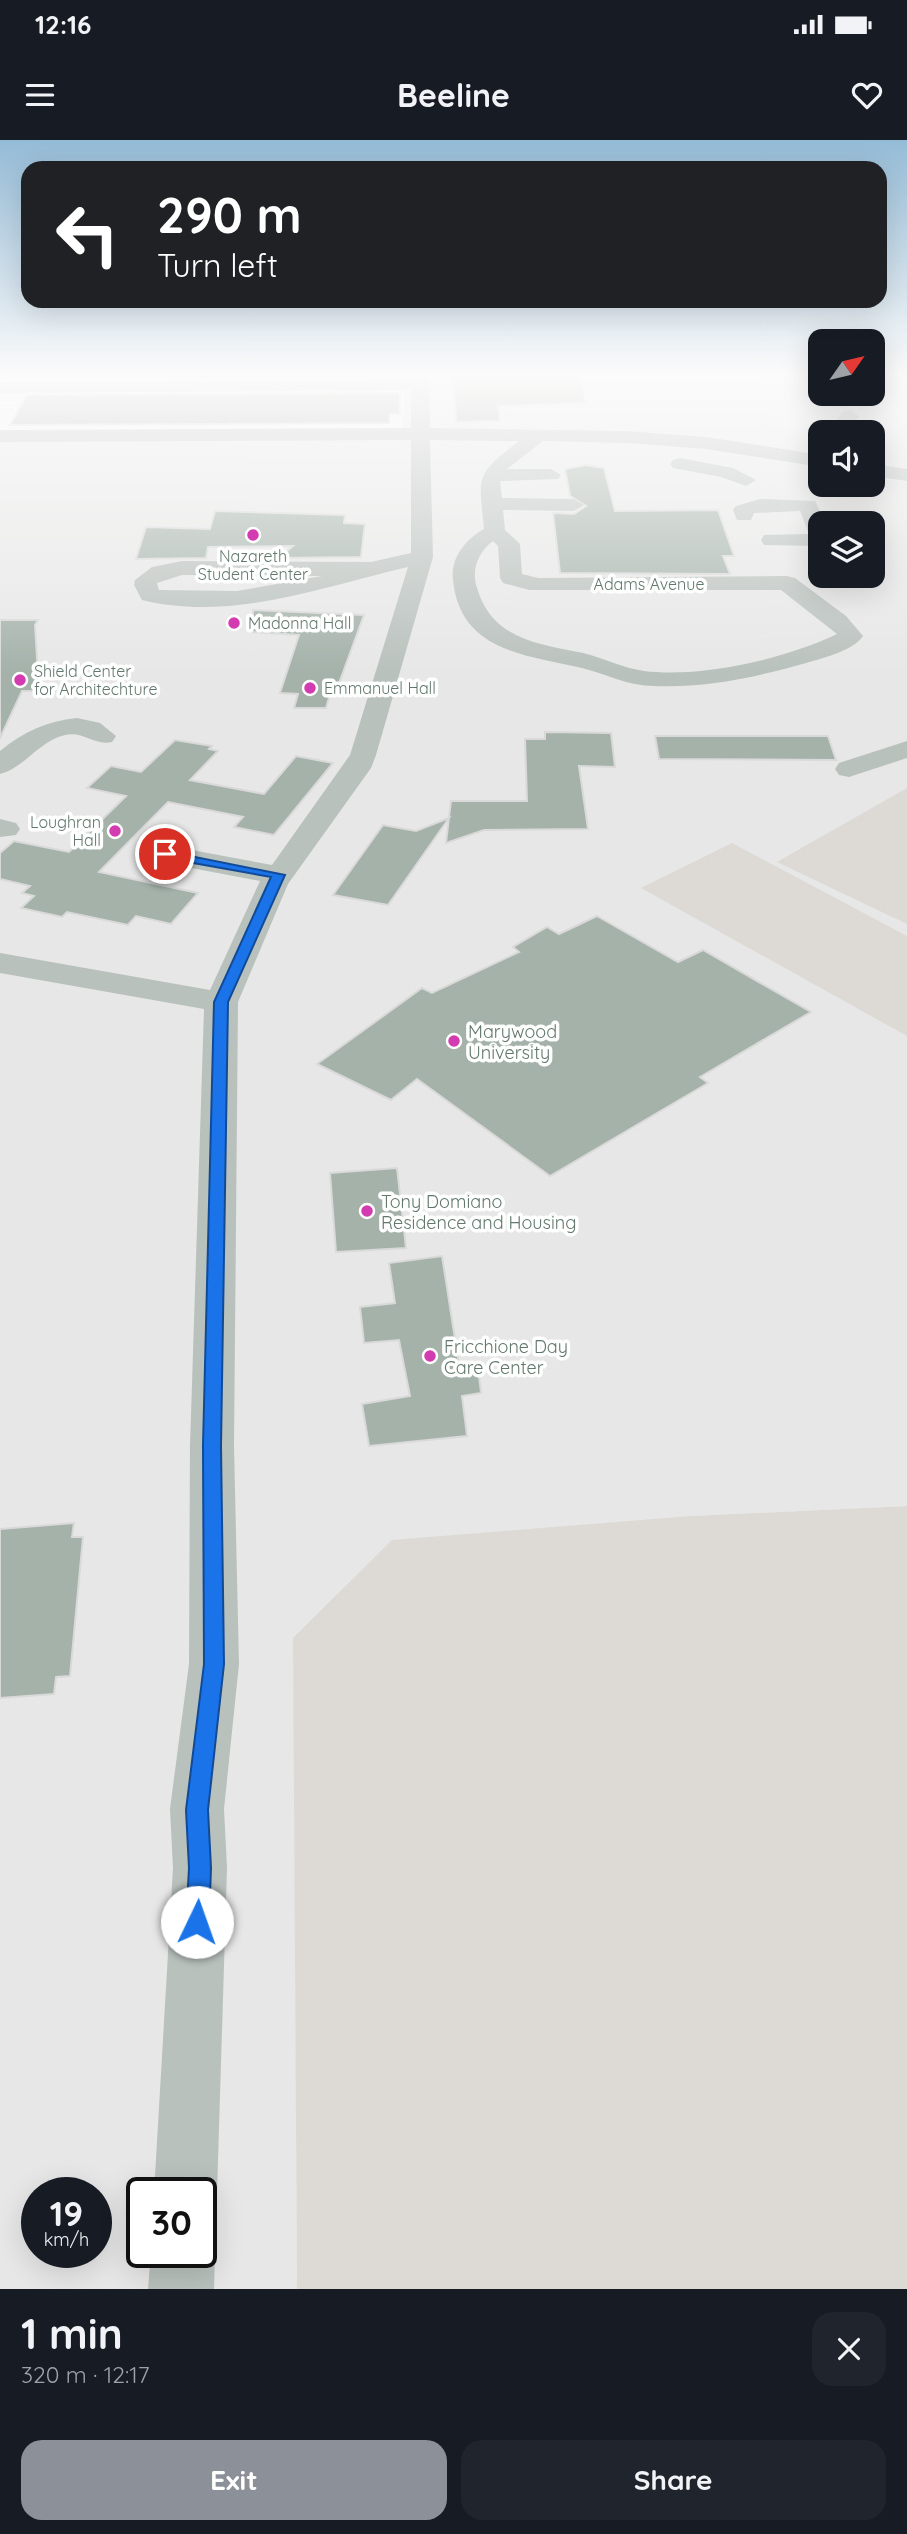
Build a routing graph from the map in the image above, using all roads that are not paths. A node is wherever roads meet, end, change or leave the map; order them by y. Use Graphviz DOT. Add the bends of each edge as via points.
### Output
graph roads {
  1 [pos="417,472"];
  2 [pos="495,472"];
  3 [pos="727,472"];
  4 [pos="493,475"];
  5 [pos="551,475"];
  6 [pos="746,480"];
  7 [pos="493,504"];
  8 [pos="574,505"];
  9 [pos="495,532"];
  10 [pos="821,539"];
  11 [pos="405,561"];
  12 [pos="103,736"];
  13 [pos="907,749"];
  14 [pos="0,766"];
  15 [pos="849,769"];
  16 [pos="165,854"];
  17 [pos="279,875"];
  18 [pos="0,963"];
  19 [pos="221,1002"];
  20 [pos="187,2177"];
  21 [pos="182,2268"];
  22 [pos="181,2289"];
  1 -- 11 [label="street"];
  2 -- 4 [label="street"];
  3 -- 6 [label="street"];
  4 -- 5 [label="street"];
  4 -- 7 [label="street"];
  7 -- 8 [label="street"];
  7 -- 9 [label="street"];
  9 -- 9 [label="street, Adams Avenue" via="480,538 466,558 462,579 476,619 488,632 512,645 653,679 753,668 831,648 851,636 843,624 787,583 537,584 511,578 509,544"];
  10 -- 10 [label="street" via="808,505 760,505 743,510 747,526 771,538"];
  11 -- 11 [label="street" via="299,591 258,596 178,600 150,595 145,584 160,572 182,568 343,570"];
  11 -- 17 [label="street" via="360,761"];
  12 -- 14 [label="street" via="86,727 56,730 19,748"];
  13 -- 15 [label="street"];
  16 -- 17 [label="street"];
  17 -- 19 [label="street"];
  18 -- 19 [label="street"];
  19 -- 20 [label="street" via="212,1446 214,1664 197,1810 200,1868"];
  21 -- 22 [label="street"];
}
